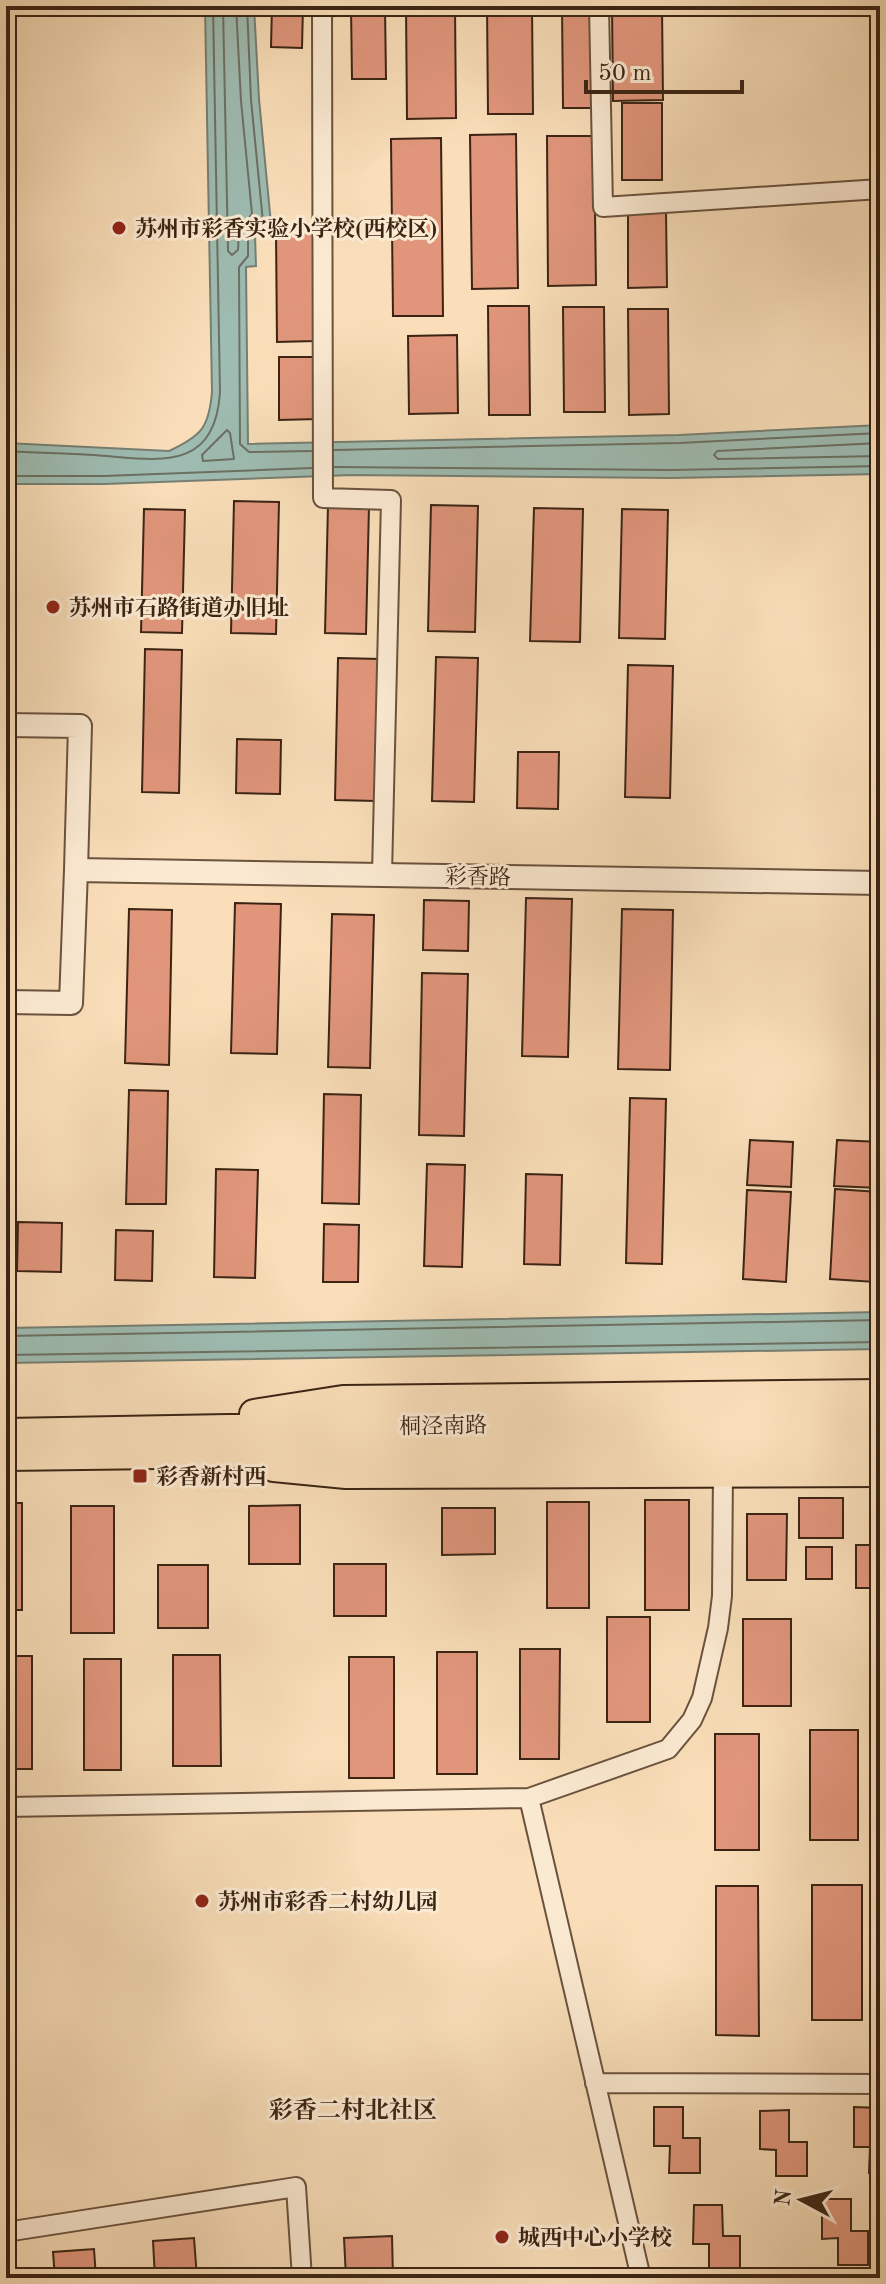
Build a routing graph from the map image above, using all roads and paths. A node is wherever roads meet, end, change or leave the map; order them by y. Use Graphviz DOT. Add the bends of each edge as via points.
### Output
graph roads {
  1 [pos="335,6"];
  2 [pos="599,6"];
  3 [pos="880,189"];
  4 [pos="6,725"];
  5 [pos="76,870"];
  6 [pos="382,874"];
  7 [pos="880,883"];
  8 [pos="6,1002"];
  9 [pos="880,1394"];
  10 [pos="880,1421"];
  11 [pos="6,1433"];
  12 [pos="146,1443"];
  13 [pos="880,1445"];
  14 [pos="6,1456"];
  15 [pos="723,1472"];
  16 [pos="880,1472"];
  17 [pos="529,1798"];
  18 [pos="6,1807"];
  19 [pos="595,2083"];
  20 [pos="880,2084"];
  21 [pos="6,2232"];
  22 [pos="302,2278"];
  23 [pos="641,2278"];
  1 -- 6 [label="street" via="322,8 323,498 391,500"];
  2 -- 3 [label="street" via="603,207"];
  4 -- 5 [label="street" via="80,726"];
  5 -- 6 [label="street, 彩香路"];
  5 -- 8 [label="street" via="71,1003"];
  6 -- 7 [label="street, 彩香路"];
  9 -- 12 [label="main road" via="343,1400"];
  10 -- 12 [label="main road, 桐泾南路" via="384,1426"];
  11 -- 12 [label="main road, 桐泾南路"];
  12 -- 13 [label="main road, 桐泾南路"];
  12 -- 14 [label="main road, 桐泾南路"];
  12 -- 15 [label="main road" via="346,1474"];
  15 -- 16 [label="main road"];
  15 -- 17 [label="street" via="722,1596 710,1666 692,1720 668,1749"];
  17 -- 18 [label="street"];
  17 -- 19 [label="street"];
  19 -- 20 [label="street"];
  19 -- 23 [label="street"];
  21 -- 22 [label="street" via="296,2187"];
}
